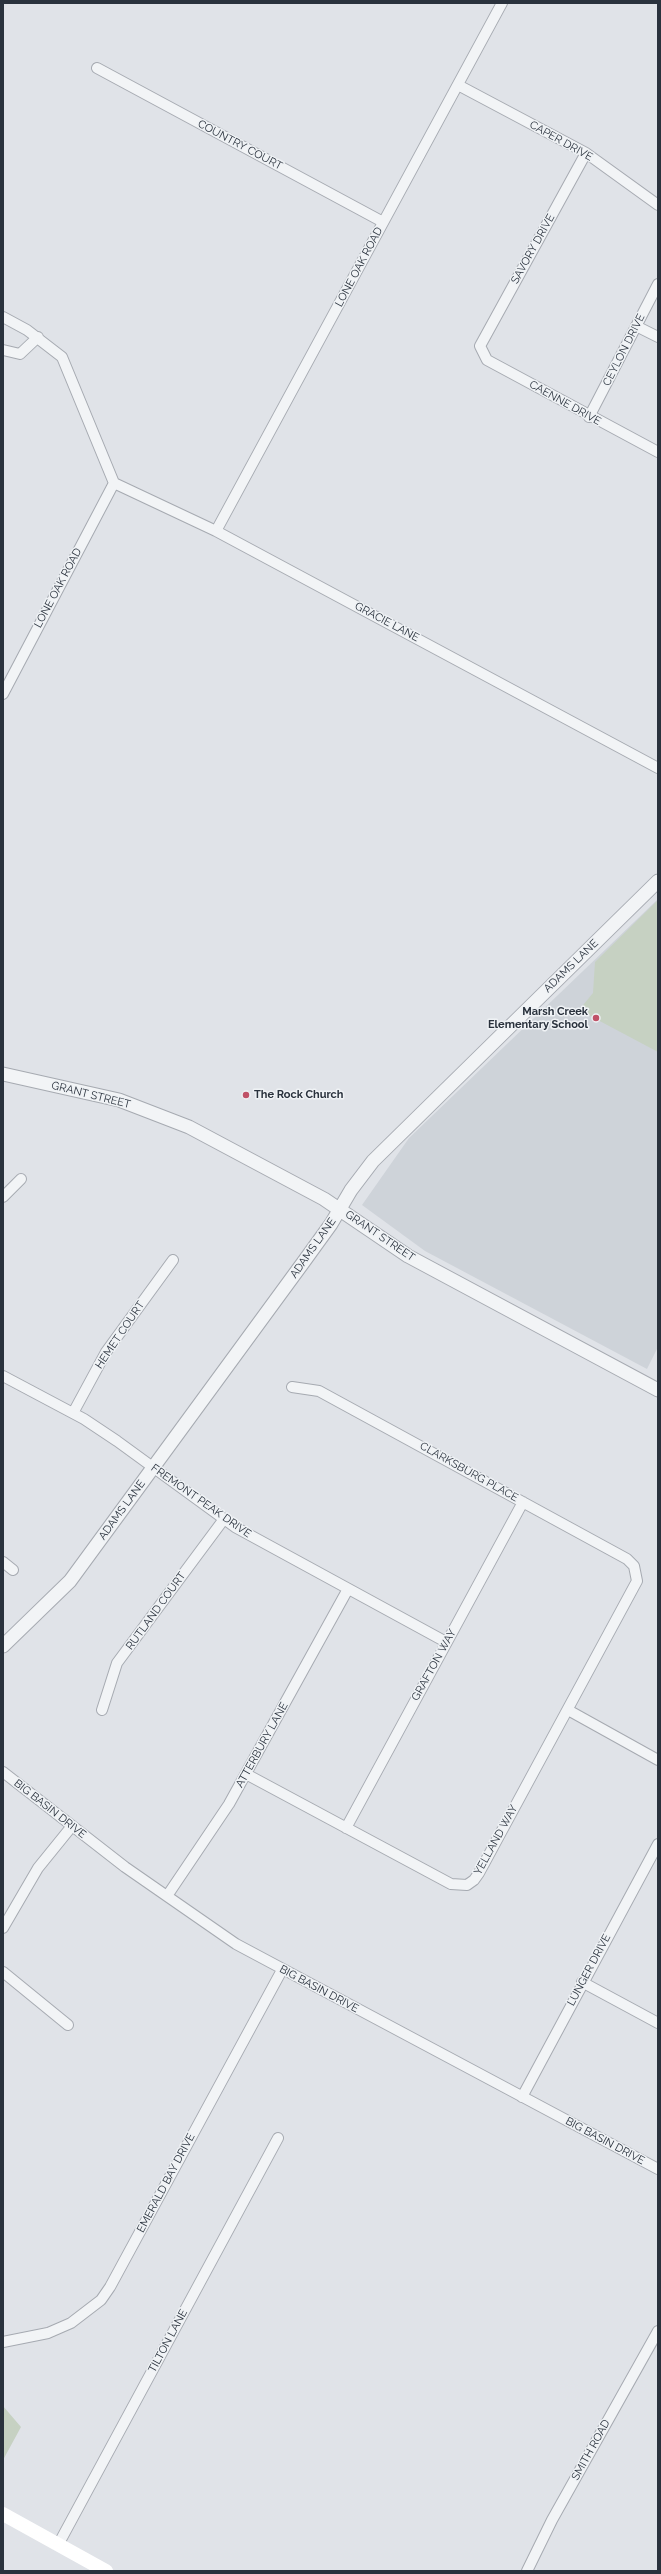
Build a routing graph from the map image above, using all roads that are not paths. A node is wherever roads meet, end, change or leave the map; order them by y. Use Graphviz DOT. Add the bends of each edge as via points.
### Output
graph roads {
  1 [pos="502,3"];
  2 [pos="97,68"];
  3 [pos="458,85"];
  4 [pos="586,153"];
  5 [pos="658,205"];
  6 [pos="383,222"];
  7 [pos="658,284"];
  8 [pos="3,317"];
  9 [pos="636,326"];
  10 [pos="38,337"];
  11 [pos="658,337"];
  12 [pos="480,346"];
  13 [pos="3,350"];
  14 [pos="589,417"];
  15 [pos="658,452"];
  16 [pos="114,483"];
  17 [pos="216,531"];
  18 [pos="3,694"];
  19 [pos="658,768"];
  20 [pos="658,881"];
  21 [pos="3,1074"];
  22 [pos="22,1179"];
  23 [pos="3,1197"];
  24 [pos="340,1209"];
  25 [pos="173,1260"];
  26 [pos="3,1376"];
  27 [pos="292,1387"];
  28 [pos="658,1390"];
  29 [pos="73,1413"];
  30 [pos="153,1467"];
  31 [pos="523,1502"];
  32 [pos="224,1519"];
  33 [pos="3,1562"];
  34 [pos="13,1570"];
  35 [pos="636,1573"];
  36 [pos="348,1589"];
  37 [pos="446,1642"];
  38 [pos="3,1646"];
  39 [pos="102,1710"];
  40 [pos="568,1710"];
  41 [pos="658,1760"];
  42 [pos="3,1772"];
  43 [pos="246,1774"];
  44 [pos="72,1826"];
  45 [pos="346,1828"];
  46 [pos="658,1844"];
  47 [pos="167,1896"];
  48 [pos="3,1928"];
  49 [pos="282,1970"];
  50 [pos="3,1972"];
  51 [pos="582,1982"];
  52 [pos="658,2023"];
  53 [pos="68,2025"];
  54 [pos="522,2097"];
  55 [pos="278,2138"];
  56 [pos="658,2169"];
  57 [pos="658,2331"];
  58 [pos="3,2342"];
  59 [pos="3,2514"];
  60 [pos="58,2545"];
  61 [pos="106,2571"];
  62 [pos="527,2571"];
  1 -- 3 [label="street, LONE OAK ROAD"];
  2 -- 6 [label="street, COUNTRY COURT"];
  3 -- 4 [label="street, CAPER DRIVE"];
  3 -- 6 [label="street, LONE OAK ROAD"];
  4 -- 5 [label="street, CAPER DRIVE"];
  4 -- 12 [label="street, SAVORY DRIVE"];
  6 -- 17 [label="street, LONE OAK ROAD"];
  7 -- 9 [label="street, CEYLON DRIVE"];
  8 -- 10 [label="street"];
  9 -- 11 [label="street"];
  9 -- 14 [label="street, CEYLON DRIVE"];
  10 -- 13 [label="street" via="20,354"];
  10 -- 16 [label="street" via="62,356"];
  12 -- 14 [label="street, CAENNE DRIVE" via="487,360"];
  14 -- 15 [label="street, CAENNE DRIVE"];
  16 -- 17 [label="street, GRACIE LANE"];
  16 -- 18 [label="street, LONE OAK ROAD"];
  17 -- 19 [label="street, GRACIE LANE"];
  20 -- 24 [label="street, ADAMS LANE" via="386,1147 351,1190"];
  21 -- 24 [label="street, GRANT STREET" via="118,1100 156,1113 189,1127"];
  22 -- 23 [label="street"];
  24 -- 28 [label="street, GRANT STREET" via="408,1256"];
  24 -- 30 [label="street, ADAMS LANE"];
  25 -- 29 [label="street, HEMET COURT" via="106,1352"];
  26 -- 29 [label="street, FREMONT PEAK DRIVE"];
  27 -- 31 [label="street, CLARKSBURG PLACE" via="319,1391"];
  29 -- 30 [label="street, FREMONT PEAK DRIVE"];
  30 -- 32 [label="street, FREMONT PEAK DRIVE"];
  30 -- 38 [label="street, ADAMS LANE" via="70,1580"];
  31 -- 35 [label="street, CLARKSBURG PLACE" via="628,1559"];
  31 -- 37 [label="street, GRAFTON WAY"];
  32 -- 36 [label="street, FREMONT PEAK DRIVE"];
  32 -- 39 [label="street, RUTLAND COURT" via="118,1663"];
  33 -- 34 [label="street"];
  35 -- 40 [label="street, YELLAND WAY" via="635,1587"];
  36 -- 37 [label="street, FREMONT PEAK DRIVE"];
  36 -- 43 [label="street, ATTERBURY LANE"];
  37 -- 45 [label="street, GRAFTON WAY"];
  40 -- 41 [label="street"];
  40 -- 45 [label="street, YELLAND WAY" via="479,1873 467,1885 450,1884"];
  42 -- 44 [label="street, BIG BASIN DRIVE"];
  43 -- 45 [label="street, YELLAND WAY"];
  43 -- 47 [label="street, ATTERBURY LANE" via="218,1823"];
  44 -- 47 [label="street, BIG BASIN DRIVE"];
  44 -- 48 [label="street" via="38,1868"];
  46 -- 51 [label="street, LUNGER DRIVE"];
  47 -- 49 [label="street, BIG BASIN DRIVE" via="236,1944"];
  49 -- 54 [label="street, BIG BASIN DRIVE"];
  49 -- 58 [label="street, EMERALD BAY DRIVE" via="101,2300 71,2323 48,2333"];
  50 -- 53 [label="street"];
  51 -- 52 [label="street"];
  51 -- 54 [label="street, LUNGER DRIVE"];
  54 -- 56 [label="street, BIG BASIN DRIVE"];
  55 -- 60 [label="street, TILTON LANE"];
  57 -- 62 [label="street, SMITH ROAD" via="552,2520"];
  59 -- 60 [label="main road"];
  60 -- 61 [label="main road"];
}
